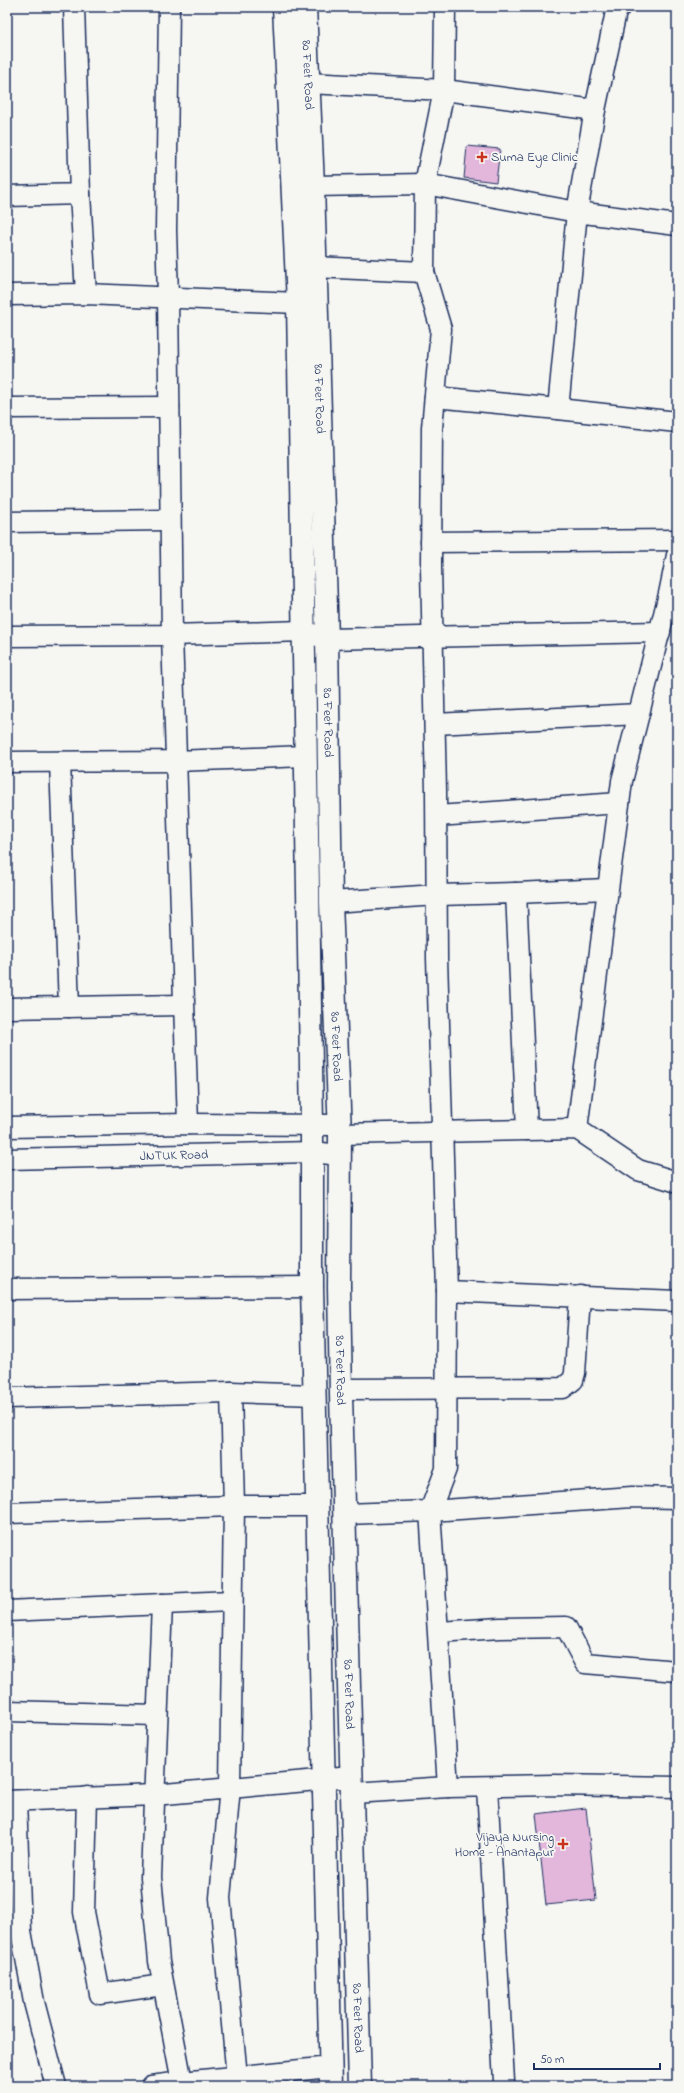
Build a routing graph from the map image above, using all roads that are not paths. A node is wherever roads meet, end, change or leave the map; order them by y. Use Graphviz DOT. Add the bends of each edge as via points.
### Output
graph roads {
  1 [pos="74,7"];
  2 [pos="169,7"];
  3 [pos="284,7"];
  4 [pos="305,7"];
  5 [pos="445,7"];
  6 [pos="620,7"];
  7 [pos="308,83"];
  8 [pos="444,90"];
  9 [pos="595,110"];
  10 [pos="425,184"];
  11 [pos="313,186"];
  12 [pos="80,194"];
  13 [pos="7,196"];
  14 [pos="577,212"];
  15 [pos="677,225"];
  16 [pos="314,267"];
  17 [pos="424,272"];
  18 [pos="86,294"];
  19 [pos="7,295"];
  20 [pos="168,296"];
  21 [pos="298,303"];
  22 [pos="435,397"];
  23 [pos="168,407"];
  24 [pos="7,408"];
  25 [pos="558,409"];
  26 [pos="677,422"];
  27 [pos="170,520"];
  28 [pos="7,522"];
  29 [pos="677,540"];
  30 [pos="431,542"];
  31 [pos="677,555"];
  32 [pos="303,631"];
  33 [pos="660,632"];
  34 [pos="172,635"];
  35 [pos="7,636"];
  36 [pos="433,636"];
  37 [pos="327,639"];
  38 [pos="639,714"];
  39 [pos="435,724"];
  40 [pos="305,756"];
  41 [pos="175,761"];
  42 [pos="7,762"];
  43 [pos="60,762"];
  44 [pos="619,803"];
  45 [pos="437,816"];
  46 [pos="607,889"];
  47 [pos="516,893"];
  48 [pos="437,895"];
  49 [pos="331,902"];
  50 [pos="183,1005"];
  51 [pos="69,1007"];
  52 [pos="7,1008"];
  53 [pos="188,1124"];
  54 [pos="312,1124"];
  55 [pos="7,1127"];
  56 [pos="340,1129"];
  57 [pos="577,1129"];
  58 [pos="527,1130"];
  59 [pos="443,1132"];
  60 [pos="312,1152"];
  61 [pos="340,1155"];
  62 [pos="7,1159"];
  63 [pos="677,1182"];
  64 [pos="312,1287"];
  65 [pos="7,1289"];
  66 [pos="447,1290"];
  67 [pos="580,1296"];
  68 [pos="677,1301"];
  69 [pos="446,1388"];
  70 [pos="341,1389"];
  71 [pos="231,1392"];
  72 [pos="315,1395"];
  73 [pos="7,1398"];
  74 [pos="677,1498"];
  75 [pos="234,1506"];
  76 [pos="318,1506"];
  77 [pos="430,1511"];
  78 [pos="7,1513"];
  79 [pos="345,1514"];
  80 [pos="231,1601"];
  81 [pos="162,1604"];
  82 [pos="7,1611"];
  83 [pos="439,1632"];
  84 [pos="677,1671"];
  85 [pos="7,1711"];
  86 [pos="156,1715"];
  87 [pos="323,1779"];
  88 [pos="352,1785"];
  89 [pos="230,1787"];
  90 [pos="487,1787"];
  91 [pos="677,1787"];
  92 [pos="448,1788"];
  93 [pos="154,1795"];
  94 [pos="87,1797"];
  95 [pos="11,1801"];
  96 [pos="163,1985"];
  97 [pos="238,2077"];
  98 [pos="331,2077"];
  99 [pos="504,2081"];
  100 [pos="182,2082"];
  101 [pos="56,2086"];
  102 [pos="151,2086"];
  103 [pos="360,2086"];
  1 -- 12 [label="street"];
  2 -- 20 [label="street" via="166,230"];
  3 -- 21 [label="main road, 80 Feet Road"];
  4 -- 7 [label="main road, 80 Feet Road"];
  5 -- 8 [label="street"];
  6 -- 9 [label="street" via="616,12"];
  7 -- 8 [label="street"];
  7 -- 11 [label="main road, 80 Feet Road"];
  8 -- 9 [label="street"];
  8 -- 10 [label="street"];
  9 -- 14 [label="street"];
  10 -- 11 [label="street"];
  10 -- 14 [label="street"];
  10 -- 17 [label="street"];
  11 -- 16 [label="main road, 80 Feet Road"];
  12 -- 13 [label="street"];
  12 -- 18 [label="street"];
  14 -- 15 [label="street"];
  14 -- 25 [label="street"];
  16 -- 17 [label="street"];
  16 -- 37 [label="main road, 80 Feet Road"];
  17 -- 22 [label="street" via="441,329"];
  18 -- 19 [label="street"];
  18 -- 20 [label="street"];
  20 -- 21 [label="street"];
  20 -- 23 [label="street"];
  21 -- 32 [label="main road, 80 Feet Road"];
  22 -- 25 [label="street"];
  22 -- 30 [label="street" via="432,428"];
  23 -- 24 [label="street"];
  23 -- 27 [label="street"];
  25 -- 26 [label="street"];
  27 -- 28 [label="street"];
  27 -- 34 [label="street"];
  29 -- 30 [label="street"];
  30 -- 36 [label="street"];
  31 -- 33 [label="street"];
  32 -- 34 [label="street"];
  32 -- 37 [label="street"];
  32 -- 40 [label="main road, 80 Feet Road"];
  33 -- 36 [label="street"];
  33 -- 38 [label="street"];
  34 -- 35 [label="street"];
  34 -- 41 [label="street"];
  36 -- 37 [label="street"];
  36 -- 39 [label="street"];
  37 -- 49 [label="main road, 80 Feet Road"];
  38 -- 39 [label="street"];
  38 -- 44 [label="street"];
  39 -- 45 [label="street"];
  40 -- 41 [label="street"];
  40 -- 54 [label="main road, 80 Feet Road"];
  41 -- 43 [label="street"];
  41 -- 50 [label="street"];
  42 -- 43 [label="street"];
  43 -- 51 [label="street"];
  44 -- 45 [label="street"];
  44 -- 46 [label="street"];
  45 -- 48 [label="street"];
  46 -- 47 [label="street"];
  46 -- 57 [label="street"];
  47 -- 48 [label="street"];
  47 -- 58 [label="street"];
  48 -- 49 [label="street"];
  48 -- 59 [label="street"];
  49 -- 56 [label="main road, 80 Feet Road"];
  50 -- 51 [label="street"];
  50 -- 53 [label="street"];
  51 -- 52 [label="street"];
  53 -- 54 [label="street"];
  53 -- 55 [label="street"];
  54 -- 56 [label="street"];
  54 -- 60 [label="main road, 80 Feet Road"];
  56 -- 59 [label="street"];
  56 -- 61 [label="main road, 80 Feet Road"];
  57 -- 58 [label="street"];
  57 -- 63 [label="street" via="638,1170"];
  58 -- 59 [label="street"];
  59 -- 66 [label="street"];
  60 -- 61 [label="street, JNTUK Road"];
  60 -- 62 [label="street, JNTUK Road"];
  60 -- 64 [label="main road, 80 Feet Road"];
  61 -- 70 [label="main road, 80 Feet Road"];
  64 -- 65 [label="street"];
  64 -- 72 [label="main road, 80 Feet Road"];
  66 -- 67 [label="street"];
  66 -- 69 [label="street"];
  67 -- 68 [label="street"];
  67 -- 69 [label="street" via="575,1373 569,1385 557,1389"];
  69 -- 70 [label="street"];
  69 -- 77 [label="street" via="446,1469"];
  70 -- 79 [label="main road, 80 Feet Road"];
  71 -- 72 [label="street"];
  71 -- 73 [label="street"];
  71 -- 75 [label="street"];
  72 -- 76 [label="main road, 80 Feet Road"];
  74 -- 77 [label="street" via="632,1497"];
  75 -- 76 [label="street"];
  75 -- 78 [label="street"];
  75 -- 80 [label="street"];
  76 -- 87 [label="main road, 80 Feet Road"];
  77 -- 79 [label="street"];
  77 -- 83 [label="street"];
  79 -- 88 [label="main road, 80 Feet Road"];
  80 -- 81 [label="street"];
  80 -- 89 [label="street"];
  81 -- 82 [label="street"];
  81 -- 86 [label="street"];
  83 -- 84 [label="street" via="566,1627 585,1663"];
  83 -- 92 [label="street"];
  85 -- 86 [label="street"];
  86 -- 93 [label="street"];
  87 -- 88 [label="street"];
  87 -- 89 [label="street"];
  87 -- 98 [label="main road, 80 Feet Road"];
  88 -- 92 [label="street"];
  88 -- 103 [label="main road, 80 Feet Road"];
  89 -- 93 [label="street"];
  89 -- 97 [label="street" via="220,1898"];
  90 -- 91 [label="street"];
  90 -- 92 [label="street"];
  90 -- 99 [label="street"];
  93 -- 94 [label="street"];
  93 -- 96 [label="street" via="151,1877"];
  94 -- 95 [label="street"];
  94 -- 96 [label="street" via="84,1912 100,1994"];
  95 -- 101 [label="street" via="21,1931 34,2002"];
  96 -- 100 [label="street"];
  97 -- 98 [label="street"];
  97 -- 100 [label="street"];
  100 -- 102 [label="street"];
}
